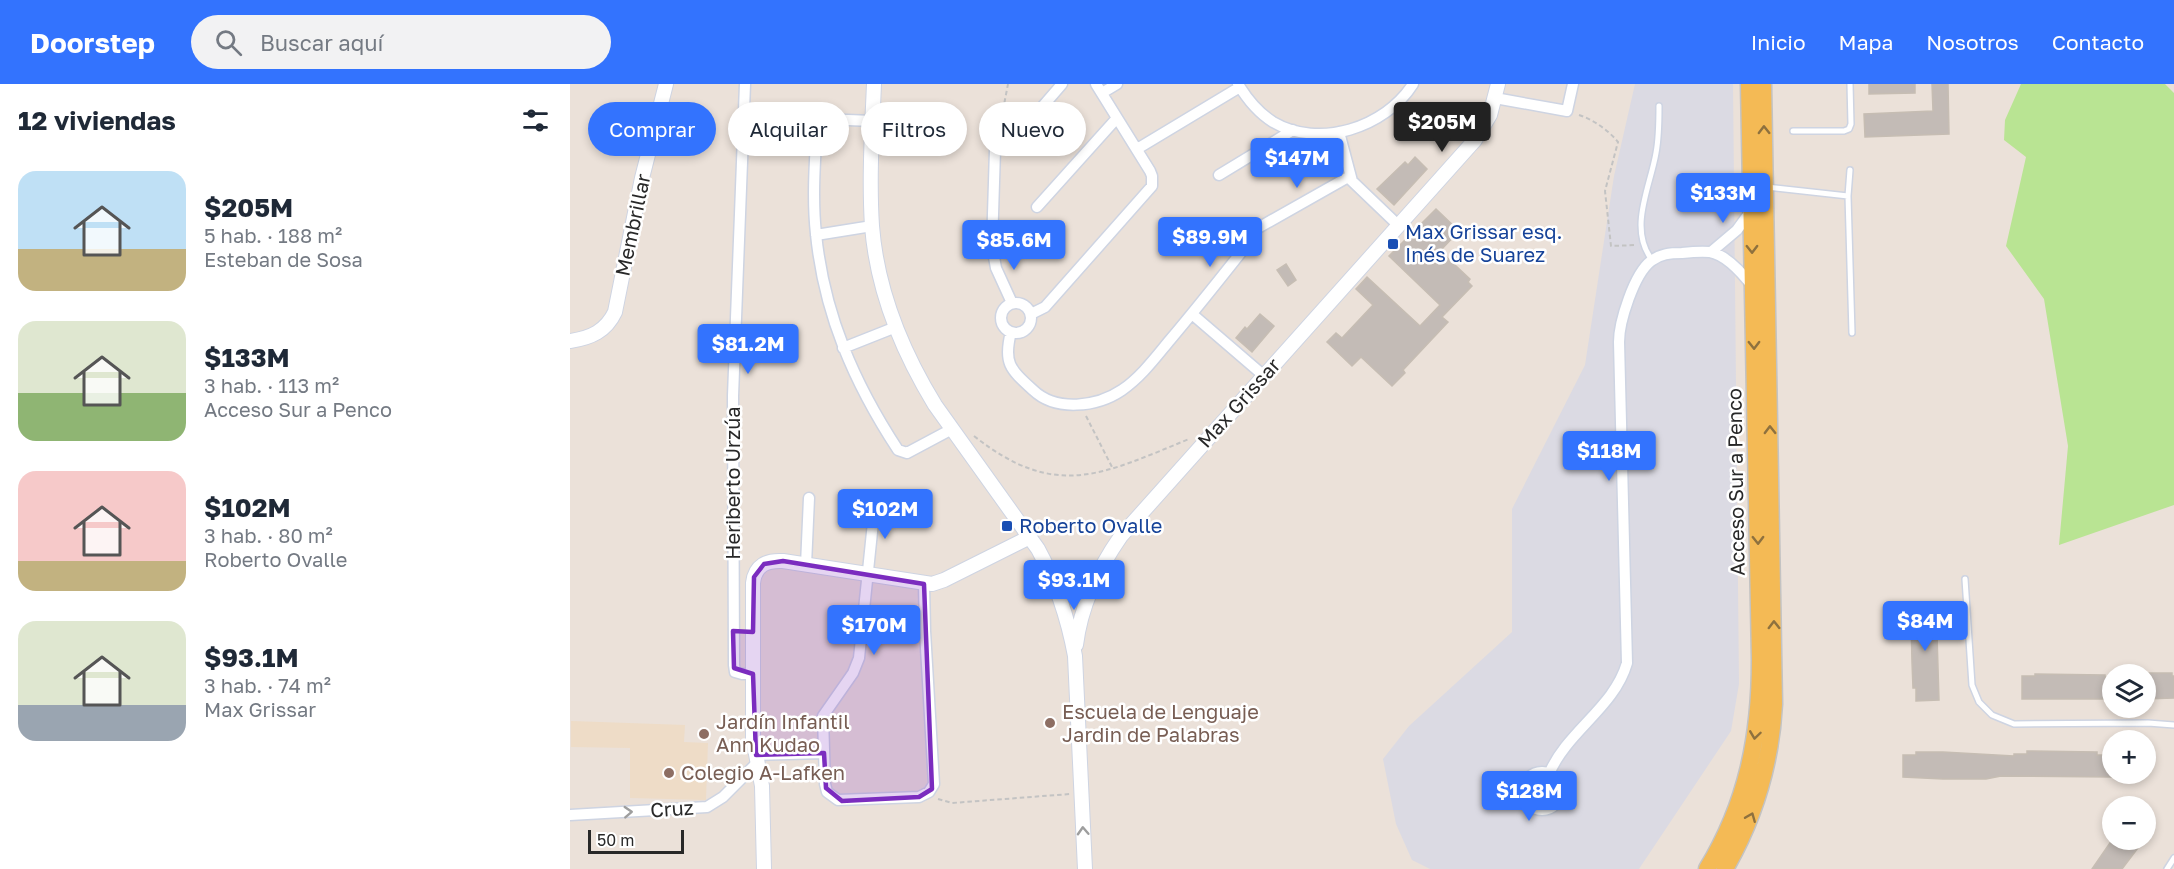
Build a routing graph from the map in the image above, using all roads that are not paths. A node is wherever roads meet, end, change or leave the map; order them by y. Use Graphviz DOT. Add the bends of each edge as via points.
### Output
graph roads {
  1 [pos="666,84"];
  2 [pos="746,84"];
  3 [pos="874,84"];
  4 [pos="1062,84"];
  5 [pos="1118,84"];
  6 [pos="1413,84"];
  7 [pos="1573,84"];
  8 [pos="1749,84"];
  9 [pos="1763,84"];
  10 [pos="1850,84"];
  11 [pos="1239,86"];
  12 [pos="1494,88"];
  13 [pos="1099,89"];
  14 [pos="874,102"];
  15 [pos="1046,102"];
  16 [pos="1659,106"];
  17 [pos="1118,118"];
  18 [pos="861,121"];
  19 [pos="1293,130"];
  20 [pos="1793,131"];
  21 [pos="1339,132"];
  22 [pos="1137,149"];
  23 [pos="873,156"];
  24 [pos="995,156"];
  25 [pos="1850,170"];
  26 [pos="1219,175"];
  27 [pos="1350,176"];
  28 [pos="1766,187"];
  29 [pos="1848,196"];
  30 [pos="1037,207"];
  31 [pos="1751,210"];
  32 [pos="1398,225"];
  33 [pos="872,226"];
  34 [pos="1258,228"];
  35 [pos="816,235"];
  36 [pos="1250,241"];
  37 [pos="1711,252"];
  38 [pos="1652,260"];
  39 [pos="1753,287"];
  40 [pos="1012,303"];
  41 [pos="1031,314"];
  42 [pos="1192,314"];
  43 [pos="896,327"];
  44 [pos="1011,332"];
  45 [pos="1852,333"];
  46 [pos="570,341"];
  47 [pos="843,348"];
  48 [pos="1263,375"];
  49 [pos="952,429"];
  50 [pos="809,498"];
  51 [pos="875,503"];
  52 [pos="1030,537"];
  53 [pos="806,565"];
  54 [pos="867,574"];
  55 [pos="1965,579"];
  56 [pos="924,584"];
  57 [pos="1056,588"];
  58 [pos="1091,588"];
  59 [pos="734,631"];
  60 [pos="753,632"];
  61 [pos="1075,656"];
  62 [pos="753,674"];
  63 [pos="2174,725"];
  64 [pos="824,753"];
  65 [pos="757,759"];
  66 [pos="1549,774"];
  67 [pos="570,815"];
  68 [pos="2174,858"];
  69 [pos="764,869"];
  70 [pos="1085,869"];
  71 [pos="1707,869"];
  72 [pos="1725,869"];
  73 [pos="2167,869"];
  1 -- 46 [label="street, Membrillar" via="615,312 600,331"];
  2 -- 59 [label="street, Heriberto Urzúa" via="734,396"];
  3 -- 14 [label="street"];
  4 -- 15 [label="street"];
  5 -- 13 [label="street"];
  6 -- 21 [label="street" via="1398,103 1379,117"];
  7 -- 12 [label="street" via="1567,111"];
  8 -- 31 [label="main road, Acceso Sur a Penco"];
  28 -- 9 [label="main road, Acceso Sur a Penco, one-way"];
  10 -- 20 [label="lane" via="1849,129"];
  11 -- 19 [label="street" via="1265,116"];
  11 -- 22 [label="street"];
  12 -- 32 [label="street, Max Grissar" via="1486,123 1475,140"];
  13 -- 17 [label="street"];
  16 -- 38 [label="lane" via="1658,143 1641,220 1643,245"];
  17 -- 22 [label="street"];
  17 -- 30 [label="street"];
  18 -- 35 [label="street" via="822,119 817,124"];
  19 -- 21 [label="street"];
  19 -- 26 [label="street"];
  21 -- 27 [label="street"];
  22 -- 41 [label="street" via="1152,176 1149,190 1045,307"];
  23 -- 33 [label="street"];
  24 -- 40 [label="street" via="992,246 996,268"];
  25 -- 29 [label="lane"];
  27 -- 32 [label="street"];
  27 -- 34 [label="street"];
  28 -- 29 [label="lane"];
  72 -- 28 [label="main road, Acceso Sur a Penco, one-way" via="1761,790 1774,704"];
  29 -- 45 [label="lane"];
  31 -- 37 [label="street" via="1728,239"];
  31 -- 39 [label="main road, Acceso Sur a Penco, one-way"];
  32 -- 48 [label="street, Max Grissar"];
  33 -- 35 [label="street"];
  33 -- 43 [label="street" via="882,282"];
  35 -- 47 [label="street"];
  36 -- 42 [label="street"];
  37 -- 38 [label="street" via="1672,253"];
  37 -- 39 [label="street" via="1735,267"];
  38 -- 66 [label="street" via="1639,276 1619,335 1627,663 1617,688 1563,748"];
  39 -- 71 [label="main road, Acceso Sur a Penco, one-way" via="1759,703 1744,791 1728,833"];
  40 -- 41 [label="street" via="1024,304"];
  40 -- 44 [label="street" via="1005,307 1001,317"];
  41 -- 44 [label="street" via="1025,330"];
  42 -- 44 [label="street" via="1124,389 1105,399 1080,404 1055,403 1030,388 1006,357"];
  42 -- 48 [label="street"];
  43 -- 47 [label="street"];
  43 -- 49 [label="street" via="920,381"];
  47 -- 49 [label="street" via="866,398 900,452 911,452"];
  48 -- 58 [label="street, Max Grissar" via="1131,523"];
  49 -- 52 [label="street"];
  50 -- 53 [label="street"];
  51 -- 54 [label="street"];
  52 -- 56 [label="street" via="944,580"];
  52 -- 57 [label="street"];
  53 -- 54 [label="street"];
  53 -- 60 [label="street" via="769,561 756,572"];
  54 -- 56 [label="street"];
  54 -- 64 [label="street" via="859,658 823,716"];
  55 -- 63 [label="lane" via="1972,685 1979,702 1992,715 2014,724"];
  56 -- 64 [label="street" via="935,780 929,792 919,797 838,800 826,788"];
  57 -- 58 [label="street" via="1074,595"];
  57 -- 61 [label="street"];
  58 -- 61 [label="street, Max Grissar" via="1080,621"];
  59 -- 60 [label="street"];
  59 -- 62 [label="street, Heriberto Urzúa" via="735,672"];
  60 -- 62 [label="street"];
  70 -- 61 [label="street, one-way"];
  62 -- 65 [label="street" via="753,738"];
  64 -- 65 [label="street"];
  67 -- 65 [label="street, Cruz, one-way" via="707,807 723,797"];
  65 -- 69 [label="street" via="762,786"];
  68 -- 73 [label="lane"];
}
